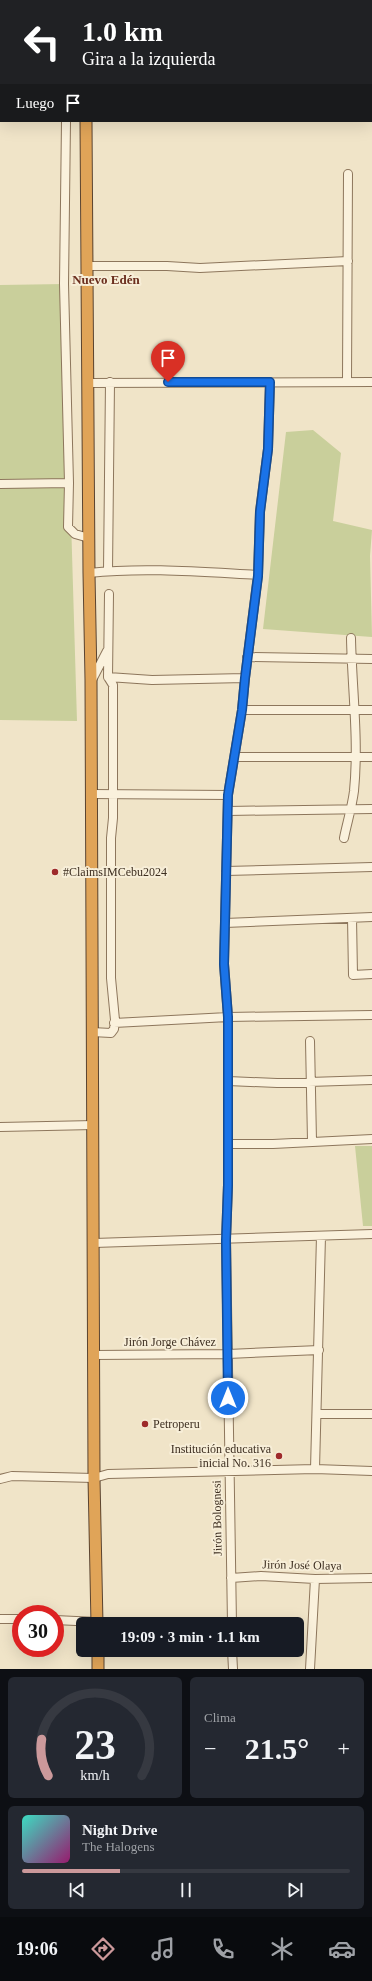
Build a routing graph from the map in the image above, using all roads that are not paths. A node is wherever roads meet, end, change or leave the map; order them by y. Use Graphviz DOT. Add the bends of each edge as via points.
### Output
graph roads {
  1 [pos="66,122"];
  2 [pos="86,122"];
  3 [pos="348,174"];
  4 [pos="348,261"];
  5 [pos="88,266"];
  6 [pos="88,382"];
  7 [pos="110,382"];
  8 [pos="270,382"];
  9 [pos="347,382"];
  10 [pos="372,382"];
  11 [pos="68,483"];
  12 [pos="0,484"];
  13 [pos="88,538"];
  14 [pos="108,571"];
  15 [pos="89,573"];
  16 [pos="258,576"];
  17 [pos="109,594"];
  18 [pos="351,638"];
  19 [pos="108,650"];
  20 [pos="247,657"];
  21 [pos="351,659"];
  22 [pos="372,659"];
  23 [pos="108,677"];
  24 [pos="245,678"];
  25 [pos="91,680"];
  26 [pos="242,710"];
  27 [pos="354,710"];
  28 [pos="372,710"];
  29 [pos="235,757"];
  30 [pos="355,757"];
  31 [pos="372,757"];
  32 [pos="112,793"];
  33 [pos="91,794"];
  34 [pos="228,795"];
  35 [pos="351,809"];
  36 [pos="372,809"];
  37 [pos="228,811"];
  38 [pos="344,838"];
  39 [pos="372,867"];
  40 [pos="226,871"];
  41 [pos="372,917"];
  42 [pos="352,918"];
  43 [pos="225,923"];
  44 [pos="372,974"];
  45 [pos="372,1015"];
  46 [pos="228,1017"];
  47 [pos="114,1023"];
  48 [pos="92,1032"];
  49 [pos="310,1041"];
  50 [pos="372,1080"];
  51 [pos="228,1081"];
  52 [pos="311,1082"];
  53 [pos="94,1125"];
  54 [pos="0,1127"];
  55 [pos="372,1139"];
  56 [pos="312,1141"];
  57 [pos="228,1144"];
  58 [pos="372,1234"];
  59 [pos="321,1236"];
  60 [pos="226,1240"];
  61 [pos="94,1243"];
  62 [pos="319,1350"];
  63 [pos="228,1354"];
  64 [pos="94,1355"];
  65 [pos="317,1414"];
  66 [pos="372,1414"];
  67 [pos="315,1469"];
  68 [pos="229,1471"];
  69 [pos="372,1471"];
  70 [pos="94,1478"];
  71 [pos="0,1479"];
  72 [pos="231,1578"];
  73 [pos="372,1578"];
  74 [pos="315,1579"];
  75 [pos="97,1617"];
  76 [pos="232,1617"];
  77 [pos="0,1619"];
  78 [pos="12,1620"];
  79 [pos="64,1621"];
  80 [pos="76,1622"];
  81 [pos="98,1657"];
  82 [pos="232,1657"];
  83 [pos="98,1669"];
  84 [pos="232,1669"];
  85 [pos="310,1669"];
  1 -- 11 [label="street" via="64,284"];
  2 -- 5 [label="highway"];
  3 -- 4 [label="street"];
  4 -- 5 [label="street" via="200,268"];
  4 -- 9 [label="street"];
  5 -- 6 [label="highway"];
  6 -- 7 [label="street"];
  6 -- 13 [label="highway"];
  7 -- 8 [label="street"];
  7 -- 14 [label="street"];
  8 -- 9 [label="street"];
  8 -- 16 [label="street, Jirón Bolognesi" via="268,449 260,512"];
  9 -- 10 [label="street"];
  11 -- 12 [label="street"];
  11 -- 13 [label="street" via="68,527 75,534"];
  13 -- 15 [label="highway"];
  14 -- 15 [label="street"];
  14 -- 16 [label="street"];
  15 -- 25 [label="highway"];
  16 -- 20 [label="street, Jirón Bolognesi"];
  17 -- 19 [label="street"];
  18 -- 21 [label="street"];
  19 -- 23 [label="street"];
  19 -- 25 [label="street"];
  20 -- 21 [label="street"];
  20 -- 24 [label="street, Jirón Bolognesi"];
  21 -- 22 [label="street"];
  21 -- 27 [label="street"];
  23 -- 24 [label="street" via="152,680"];
  23 -- 32 [label="street" via="113,685"];
  24 -- 26 [label="street, Jirón Bolognesi"];
  25 -- 33 [label="highway"];
  26 -- 27 [label="street"];
  26 -- 29 [label="street, Jirón Bolognesi"];
  27 -- 28 [label="street"];
  27 -- 30 [label="street"];
  29 -- 30 [label="street"];
  29 -- 34 [label="street, Jirón Bolognesi"];
  30 -- 31 [label="street"];
  30 -- 35 [label="street"];
  32 -- 33 [label="street"];
  32 -- 34 [label="street"];
  32 -- 47 [label="street" via="111,978"];
  33 -- 48 [label="highway"];
  34 -- 37 [label="street, Jirón Bolognesi"];
  35 -- 36 [label="street"];
  35 -- 37 [label="street"];
  35 -- 38 [label="street"];
  37 -- 40 [label="street, Jirón Bolognesi"];
  39 -- 40 [label="street"];
  40 -- 43 [label="street, Jirón Bolognesi"];
  41 -- 42 [label="street"];
  42 -- 43 [label="street"];
  42 -- 44 [label="street" via="353,975"];
  43 -- 46 [label="street, Jirón Bolognesi" via="224,964"];
  45 -- 46 [label="street"];
  46 -- 47 [label="street"];
  46 -- 51 [label="street, Jirón Bolognesi"];
  47 -- 48 [label="street" via="111,1033"];
  48 -- 53 [label="highway"];
  49 -- 52 [label="street"];
  50 -- 52 [label="street"];
  51 -- 52 [label="street"];
  51 -- 57 [label="street, Jirón Bolognesi"];
  52 -- 56 [label="street"];
  53 -- 54 [label="street"];
  53 -- 61 [label="highway"];
  55 -- 56 [label="street"];
  56 -- 57 [label="street"];
  57 -- 60 [label="street, Jirón Bolognesi"];
  58 -- 59 [label="street"];
  59 -- 60 [label="street"];
  59 -- 62 [label="street"];
  60 -- 61 [label="street"];
  60 -- 63 [label="street, Jirón Bolognesi"];
  61 -- 64 [label="highway"];
  62 -- 63 [label="street, Jirón Jorge Chávez"];
  62 -- 65 [label="street"];
  63 -- 64 [label="street, Jirón Jorge Chávez"];
  63 -- 68 [label="street, Jirón Bolognesi"];
  64 -- 70 [label="highway"];
  65 -- 66 [label="street"];
  65 -- 67 [label="street"];
  67 -- 68 [label="street"];
  67 -- 69 [label="street"];
  68 -- 70 [label="street" via="108,1474"];
  68 -- 72 [label="street, Jirón Bolognesi"];
  70 -- 71 [label="street" via="12,1476"];
  70 -- 75 [label="highway"];
  72 -- 74 [label="street, Jirón José Olaya" via="261,1576"];
  72 -- 76 [label="street, Jirón Bolognesi"];
  73 -- 74 [label="street, Jirón José Olaya"];
  74 -- 85 [label="street"];
  77 -- 78 [label="street"];
  79 -- 80 [label="street"];
  81 -- 83 [label="highway"];
  82 -- 84 [label="street"];
}
